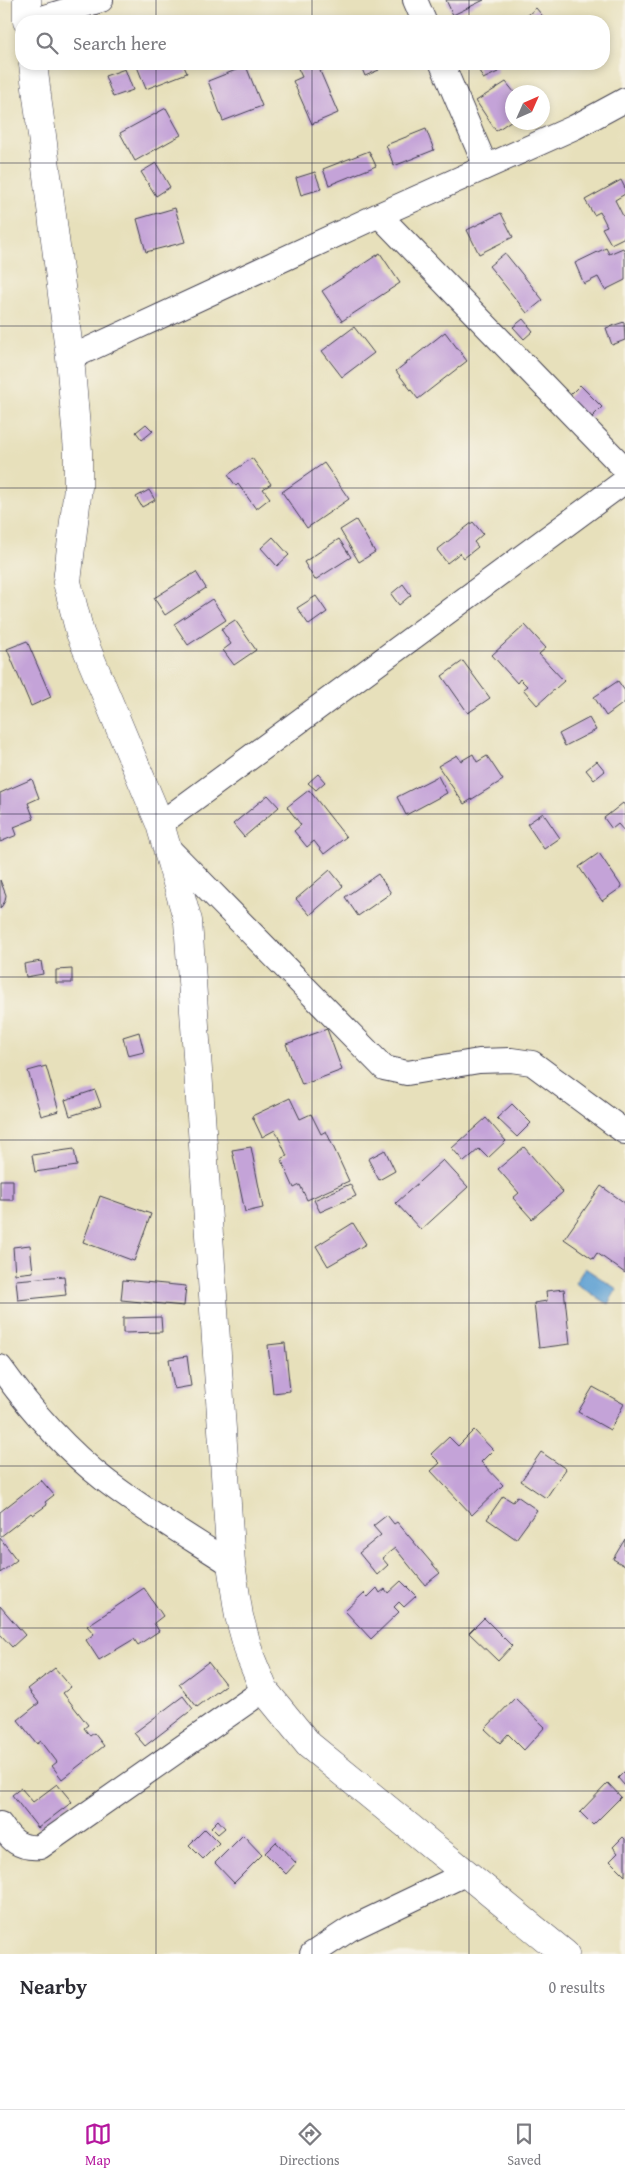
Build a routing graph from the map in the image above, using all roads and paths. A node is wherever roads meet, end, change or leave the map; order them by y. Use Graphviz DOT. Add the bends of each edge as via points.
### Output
graph roads {
  1 [pos="27,0"];
  2 [pos="101,0"];
  3 [pos="415,0"];
  4 [pos="27,15"];
  5 [pos="52,15"];
  6 [pos="421,15"];
  7 [pos="34,70"];
  8 [pos="445,70"];
  9 [pos="625,100"];
  10 [pos="486,167"];
  11 [pos="379,215"];
  12 [pos="70,358"];
  13 [pos="625,469"];
  14 [pos="625,481"];
  15 [pos="163,835"];
  16 [pos="625,1131"];
  17 [pos="0,1367"];
  18 [pos="230,1564"];
  19 [pos="264,1690"];
  20 [pos="0,1824"];
  21 [pos="465,1874"];
  22 [pos="312,1954"];
  23 [pos="565,1954"];
  1 -- 4 [label="street"];
  2 -- 5 [label="street"];
  3 -- 6 [label="street"];
  7 -- 12 [label="street"];
  8 -- 10 [label="street"];
  9 -- 10 [label="street"];
  10 -- 11 [label="street"];
  11 -- 12 [label="street"];
  11 -- 13 [label="street"];
  12 -- 15 [label="street" via="78,469 67,582 80,633"];
  14 -- 15 [label="street"];
  15 -- 16 [label="street" via="384,1068 407,1072 479,1061 532,1063"];
  15 -- 18 [label="street" via="188,921"];
  17 -- 18 [label="street" via="23,1399 64,1444 106,1481"];
  18 -- 19 [label="street" via="239,1616"];
  19 -- 20 [label="street" via="40,1847 18,1844"];
  19 -- 21 [label="street" via="310,1745"];
  21 -- 22 [label="street" via="350,1929"];
  21 -- 23 [label="street"];
}
